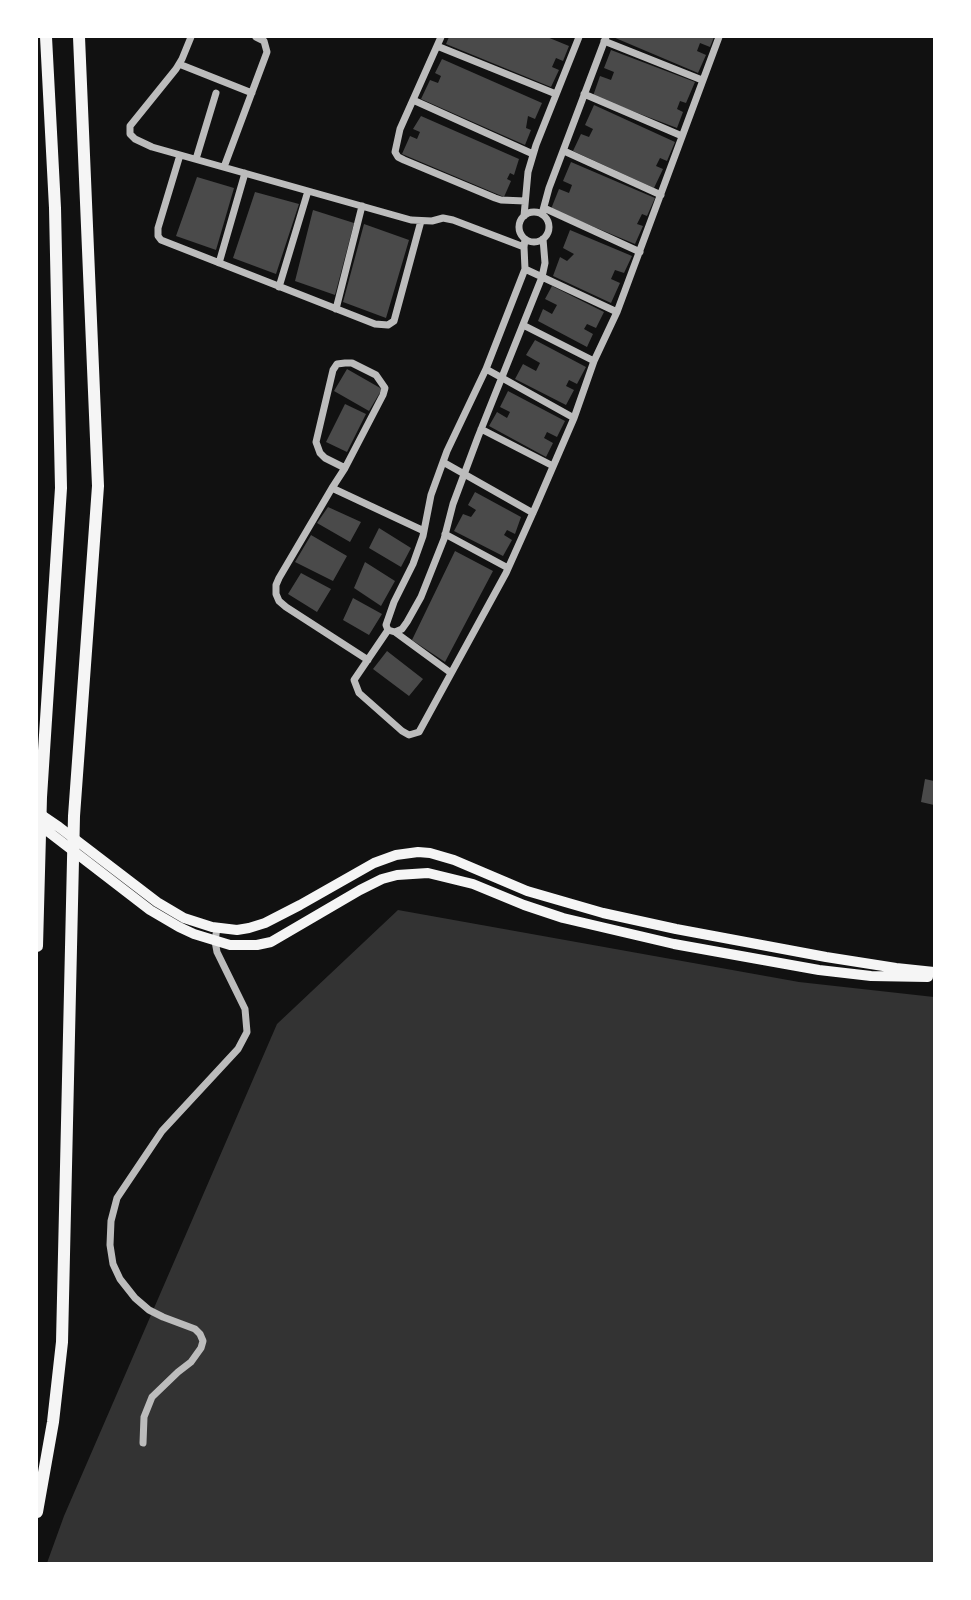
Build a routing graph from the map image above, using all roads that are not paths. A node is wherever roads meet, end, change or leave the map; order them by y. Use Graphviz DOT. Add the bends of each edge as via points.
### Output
graph roads {
  1 [pos="46,37"];
  2 [pos="79,37"];
  3 [pos="191,37"];
  4 [pos="256,37"];
  5 [pos="440,37"];
  6 [pos="579,37"];
  7 [pos="719,37"];
  8 [pos="605,39"];
  9 [pos="436,46"];
  10 [pos="179,64"];
  11 [pos="702,80"];
  12 [pos="216,93"];
  13 [pos="252,93"];
  14 [pos="556,94"];
  15 [pos="584,94"];
  16 [pos="413,100"];
  17 [pos="682,136"];
  18 [pos="564,150"];
  19 [pos="180,155"];
  20 [pos="533,155"];
  21 [pos="196,159"];
  22 [pos="224,167"];
  23 [pos="245,173"];
  24 [pos="308,191"];
  25 [pos="661,195"];
  26 [pos="525,201"];
  27 [pos="362,206"];
  28 [pos="543,211"];
  29 [pos="524,216"];
  30 [pos="421,221"];
  31 [pos="543,239"];
  32 [pos="524,243"];
  33 [pos="640,252"];
  34 [pos="219,263"];
  35 [pos="525,269"];
  36 [pos="542,277"];
  37 [pos="279,287"];
  38 [pos="336,309"];
  39 [pos="617,312"];
  40 [pos="523,325"];
  41 [pos="594,362"];
  42 [pos="486,369"];
  43 [pos="503,379"];
  44 [pos="574,418"];
  45 [pos="481,429"];
  46 [pos="443,462"];
  47 [pos="553,467"];
  48 [pos="345,468"];
  49 [pos="464,474"];
  50 [pos="332,488"];
  51 [pos="533,513"];
  52 [pos="424,531"];
  53 [pos="445,534"];
  54 [pos="508,568"];
  55 [pos="391,631"];
  56 [pos="368,660"];
  57 [pos="451,673"];
  58 [pos="37,812"];
  59 [pos="37,823"];
  60 [pos="217,928"];
  61 [pos="215,941"];
  62 [pos="37,946"];
  63 [pos="934,974"];
  64 [pos="143,1443"];
  65 [pos="37,1511"];
  1 -- 62 [label="highway" via="61,488 41,797"];
  2 -- 65 [label="highway" via="98,486 74,816 62,1342"];
  3 -- 10 [label="street"];
  4 -- 13 [label="street" via="264,41 267,52"];
  5 -- 9 [label="street"];
  6 -- 14 [label="street"];
  7 -- 11 [label="street"];
  8 -- 11 [label="street"];
  8 -- 15 [label="street"];
  9 -- 14 [label="street"];
  9 -- 16 [label="street"];
  10 -- 13 [label="street"];
  10 -- 19 [label="street" via="130,126 130,134"];
  11 -- 17 [label="street"];
  12 -- 21 [label="street"];
  13 -- 22 [label="street"];
  14 -- 20 [label="street"];
  15 -- 17 [label="street"];
  15 -- 18 [label="street"];
  16 -- 20 [label="street"];
  16 -- 26 [label="street" via="397,137 398,157 501,200"];
  17 -- 25 [label="street"];
  18 -- 25 [label="street"];
  18 -- 28 [label="street"];
  19 -- 21 [label="street"];
  19 -- 34 [label="street" via="158,236"];
  20 -- 26 [label="street"];
  21 -- 22 [label="street"];
  22 -- 23 [label="street"];
  23 -- 24 [label="street"];
  23 -- 34 [label="street"];
  24 -- 27 [label="street"];
  24 -- 37 [label="street"];
  25 -- 33 [label="street"];
  26 -- 29 [label="street"];
  27 -- 30 [label="street"];
  27 -- 38 [label="street"];
  28 -- 29 [label="street"];
  28 -- 31 [label="street" via="550,226"];
  28 -- 33 [label="street"];
  29 -- 32 [label="street" via="519,230"];
  30 -- 32 [label="street" via="453,220"];
  30 -- 38 [label="street" via="394,321 375,324"];
  31 -- 32 [label="street"];
  31 -- 36 [label="street"];
  32 -- 35 [label="street"];
  33 -- 39 [label="street"];
  34 -- 37 [label="street"];
  35 -- 36 [label="street"];
  35 -- 42 [label="street"];
  36 -- 39 [label="street"];
  36 -- 40 [label="street"];
  37 -- 38 [label="street"];
  39 -- 41 [label="street"];
  40 -- 41 [label="street"];
  40 -- 43 [label="street"];
  41 -- 44 [label="street"];
  42 -- 43 [label="street"];
  42 -- 46 [label="street"];
  43 -- 44 [label="street"];
  43 -- 45 [label="street"];
  44 -- 47 [label="street"];
  45 -- 47 [label="street"];
  45 -- 49 [label="street"];
  46 -- 49 [label="street"];
  46 -- 52 [label="street"];
  47 -- 51 [label="street"];
  48 -- 48 [label="street" via="385,388 376,375 352,363 337,364 333,370 316,442 325,458"];
  48 -- 50 [label="street"];
  49 -- 51 [label="street"];
  49 -- 53 [label="street"];
  50 -- 52 [label="street"];
  50 -- 56 [label="street" via="279,578 276,594 286,607"];
  51 -- 54 [label="street"];
  52 -- 55 [label="street" via="386,625"];
  53 -- 54 [label="street"];
  53 -- 55 [label="street" via="421,597 402,629"];
  54 -- 57 [label="street"];
  55 -- 56 [label="street"];
  55 -- 57 [label="street"];
  56 -- 57 [label="street" via="354,680 359,693 409,735 419,732"];
  58 -- 60 [label="main road" via="171,911"];
  59 -- 61 [label="main road" via="150,910"];
  60 -- 61 [label="street"];
  60 -- 63 [label="main road" via="237,930 265,923 374,863 418,852 454,860 527,891 613,915"];
  61 -- 63 [label="main road" via="243,946 271,942 370,885 397,875 428,873 473,884 563,918 674,944 819,970 898,978"];
  61 -- 64 [label="street" via="245,1009 247,1032 238,1049 162,1131 117,1198 111,1221 110,1245 120,1279 149,1310 195,1329 203,1341 191,1362 152,1397 144,1417"];
}
